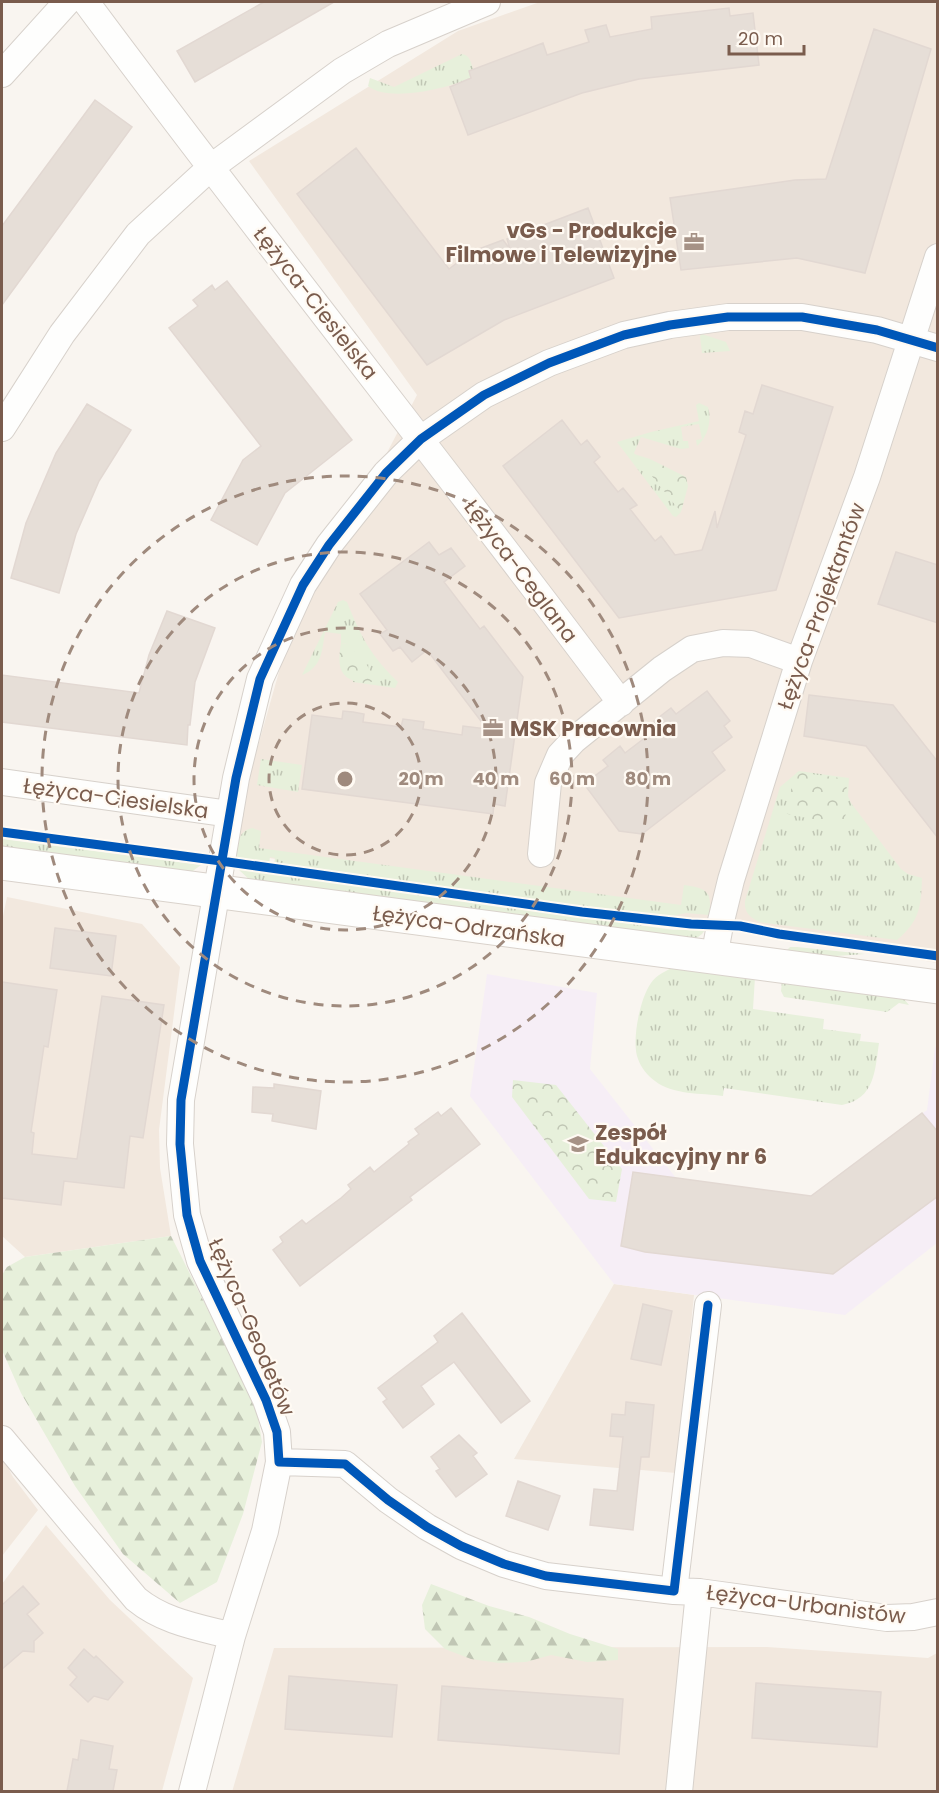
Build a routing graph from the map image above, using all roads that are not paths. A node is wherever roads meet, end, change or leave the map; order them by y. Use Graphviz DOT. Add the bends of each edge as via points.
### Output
graph roads {
  1 [pos="67,2"];
  2 [pos="86,2"];
  3 [pos="487,2"];
  4 [pos="2,74"];
  5 [pos="210,168"];
  6 [pos="938,257"];
  7 [pos="910,341"];
  8 [pos="938,348"];
  9 [pos="2,428"];
  10 [pos="421,439"];
  11 [pos="799,661"];
  12 [pos="621,703"];
  13 [pos="2,782"];
  14 [pos="230,814"];
  15 [pos="541,854"];
  16 [pos="2,865"];
  17 [pos="216,891"];
  18 [pos="714,958"];
  19 [pos="938,987"];
  20 [pos="708,1305"];
  21 [pos="2,1439"];
  22 [pos="279,1462"];
  23 [pos="686,1591"];
  24 [pos="938,1612"];
  25 [pos="232,1636"];
  26 [pos="192,1791"];
  27 [pos="679,1791"];
  1 -- 4 [label="street"];
  2 -- 5 [label="street, Łężyca-Ciesielska"];
  3 -- 5 [label="street" via="388,44 342,71"];
  5 -- 9 [label="street" via="138,234 62,334"];
  5 -- 10 [label="street, Łężyca-Ciesielska"];
  6 -- 7 [label="street, Łężyca-Projektantów"];
  7 -- 8 [label="street"];
  7 -- 10 [label="street" via="877,330 802,317 728,317 624,335 484,394"];
  7 -- 11 [label="street, Łężyca-Projektantów" via="867,477"];
  10 -- 12 [label="street, Łężyca-Ceglana"];
  10 -- 14 [label="street" via="373,488 328,545 303,585 260,679"];
  11 -- 12 [label="street" via="751,644 723,643 692,650"];
  11 -- 18 [label="street, Łężyca-Projektantów" via="731,880"];
  12 -- 15 [label="street" via="574,740 556,762 548,783"];
  13 -- 14 [label="street, Łężyca-Ciesielska"];
  14 -- 17 [label="street"];
  16 -- 17 [label="main road, Łężyca-Odrzańska"];
  17 -- 18 [label="main road, Łężyca-Odrzańska"];
  17 -- 22 [label="street, Łężyca-Geodetów" via="182,1100 180,1144 186,1206 200,1262 266,1400 277,1432"];
  18 -- 19 [label="main road, Łężyca-Odrzańska"];
  20 -- 23 [label="street"];
  21 -- 25 [label="street" via="150,1611"];
  22 -- 23 [label="street" via="345,1464 427,1527 504,1564 546,1576"];
  22 -- 25 [label="street, Łężyca-Geodetów" via="265,1531"];
  23 -- 24 [label="street, Łężyca-Urbanistów" via="887,1617"];
  23 -- 27 [label="street"];
  25 -- 26 [label="street, Łężyca-Geodetów"];
}
